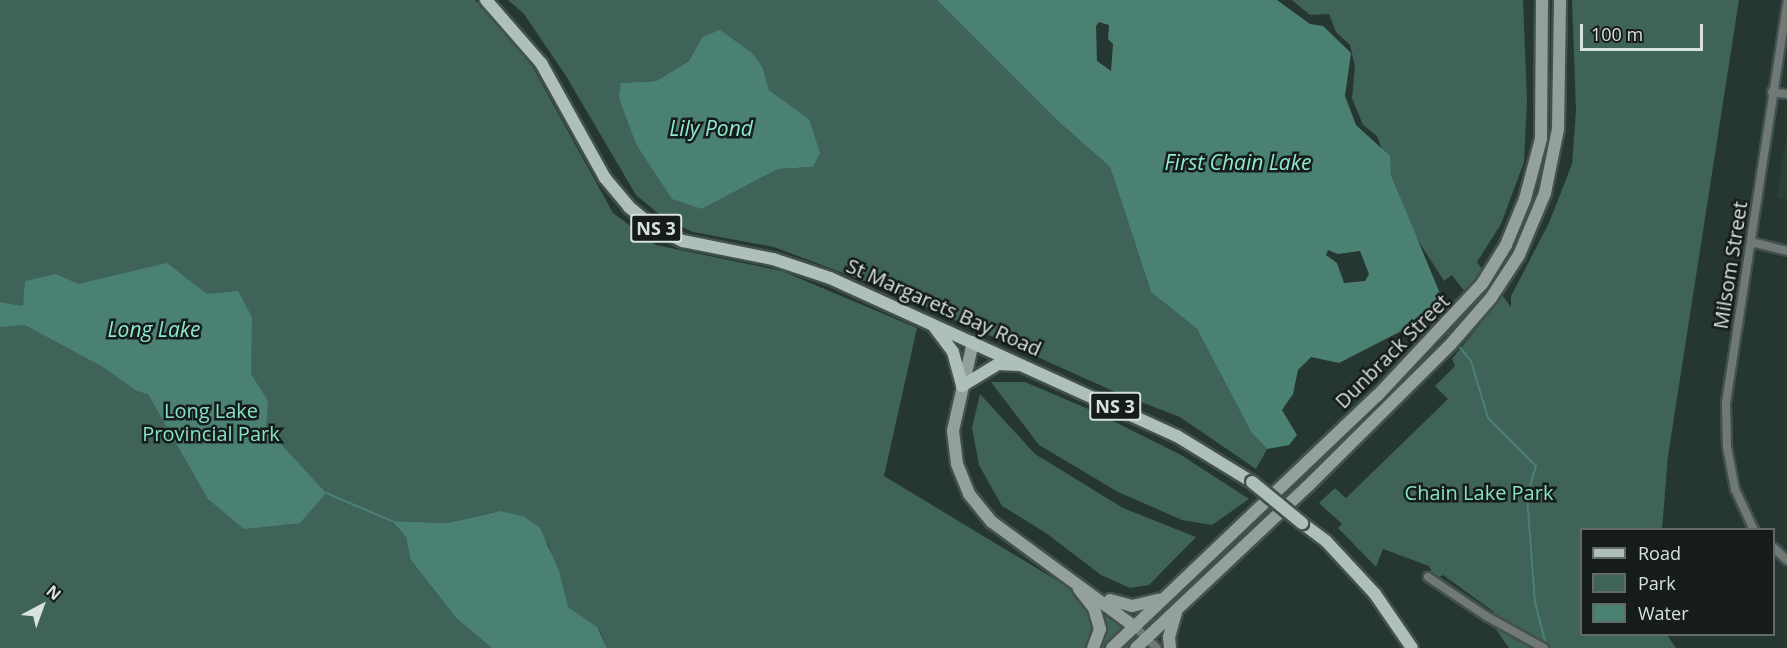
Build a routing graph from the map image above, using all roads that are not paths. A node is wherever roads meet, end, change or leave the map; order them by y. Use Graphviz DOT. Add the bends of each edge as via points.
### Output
graph roads {
  1 [pos="486,0"];
  2 [pos="1542,0"];
  3 [pos="1560,0"];
  4 [pos="1787,3"];
  5 [pos="1772,92"];
  6 [pos="1787,94"];
  7 [pos="1751,242"];
  8 [pos="1787,251"];
  9 [pos="926,322"];
  10 [pos="973,342"];
  11 [pos="1025,365"];
  12 [pos="962,386"];
  13 [pos="1753,528"];
  14 [pos="1775,550"];
  15 [pos="1787,560"];
  16 [pos="1428,577"];
  17 [pos="1072,578"];
  18 [pos="1165,596"];
  19 [pos="1181,604"];
  20 [pos="1135,627"];
  21 [pos="1147,637"];
  22 [pos="1093,648"];
  23 [pos="1112,648"];
  24 [pos="1136,648"];
  25 [pos="1157,648"];
  26 [pos="1170,648"];
  27 [pos="1412,648"];
  28 [pos="1544,648"];
  1 -- 9 [label="main road, St Margarets Bay Road / NS 3" via="531,49 605,178 645,221 683,241 773,259 820,274"];
  2 -- 18 [label="main road, Dunbrack Street" via="1541,140 1525,199 1506,245 1482,284 1413,360"];
  3 -- 19 [label="main road, Dunbrack Street" via="1558,129 1545,194 1524,246 1491,298 1422,373"];
  4 -- 5 [label="street, Milsom Street"];
  5 -- 6 [label="street"];
  5 -- 7 [label="street, Milsom Street"];
  7 -- 8 [label="street"];
  7 -- 13 [label="street, Milsom Street" via="1726,403 1727,447 1735,489"];
  9 -- 10 [label="main road, St Margarets Bay Road / NS 3"];
  9 -- 12 [label="main road" via="940,333 953,352"];
  10 -- 11 [label="main road, St Margarets Bay Road / NS 3"];
  10 -- 12 [label="main road"];
  11 -- 12 [label="main road" via="998,364"];
  11 -- 27 [label="main road, St Margarets Bay Road / NS 3, bridge" via="1177,436 1252,482 1326,541 1369,587"];
  12 -- 17 [label="main road" via="953,438 957,464 969,494 992,522"];
  14 -- 15 [label="street"];
  16 -- 28 [label="street"];
  17 -- 18 [label="main road" via="1121,604 1146,605"];
  17 -- 20 [label="main road"];
  17 -- 22 [label="main road" via="1094,608 1100,629"];
  18 -- 20 [label="main road, Dunbrack Street"];
  19 -- 21 [label="main road, Dunbrack Street"];
  19 -- 26 [label="main road" via="1171,623"];
  20 -- 21 [label="street"];
  20 -- 23 [label="main road, Dunbrack Street"];
  21 -- 24 [label="main road, Dunbrack Street"];
  21 -- 25 [label="street"];
}
